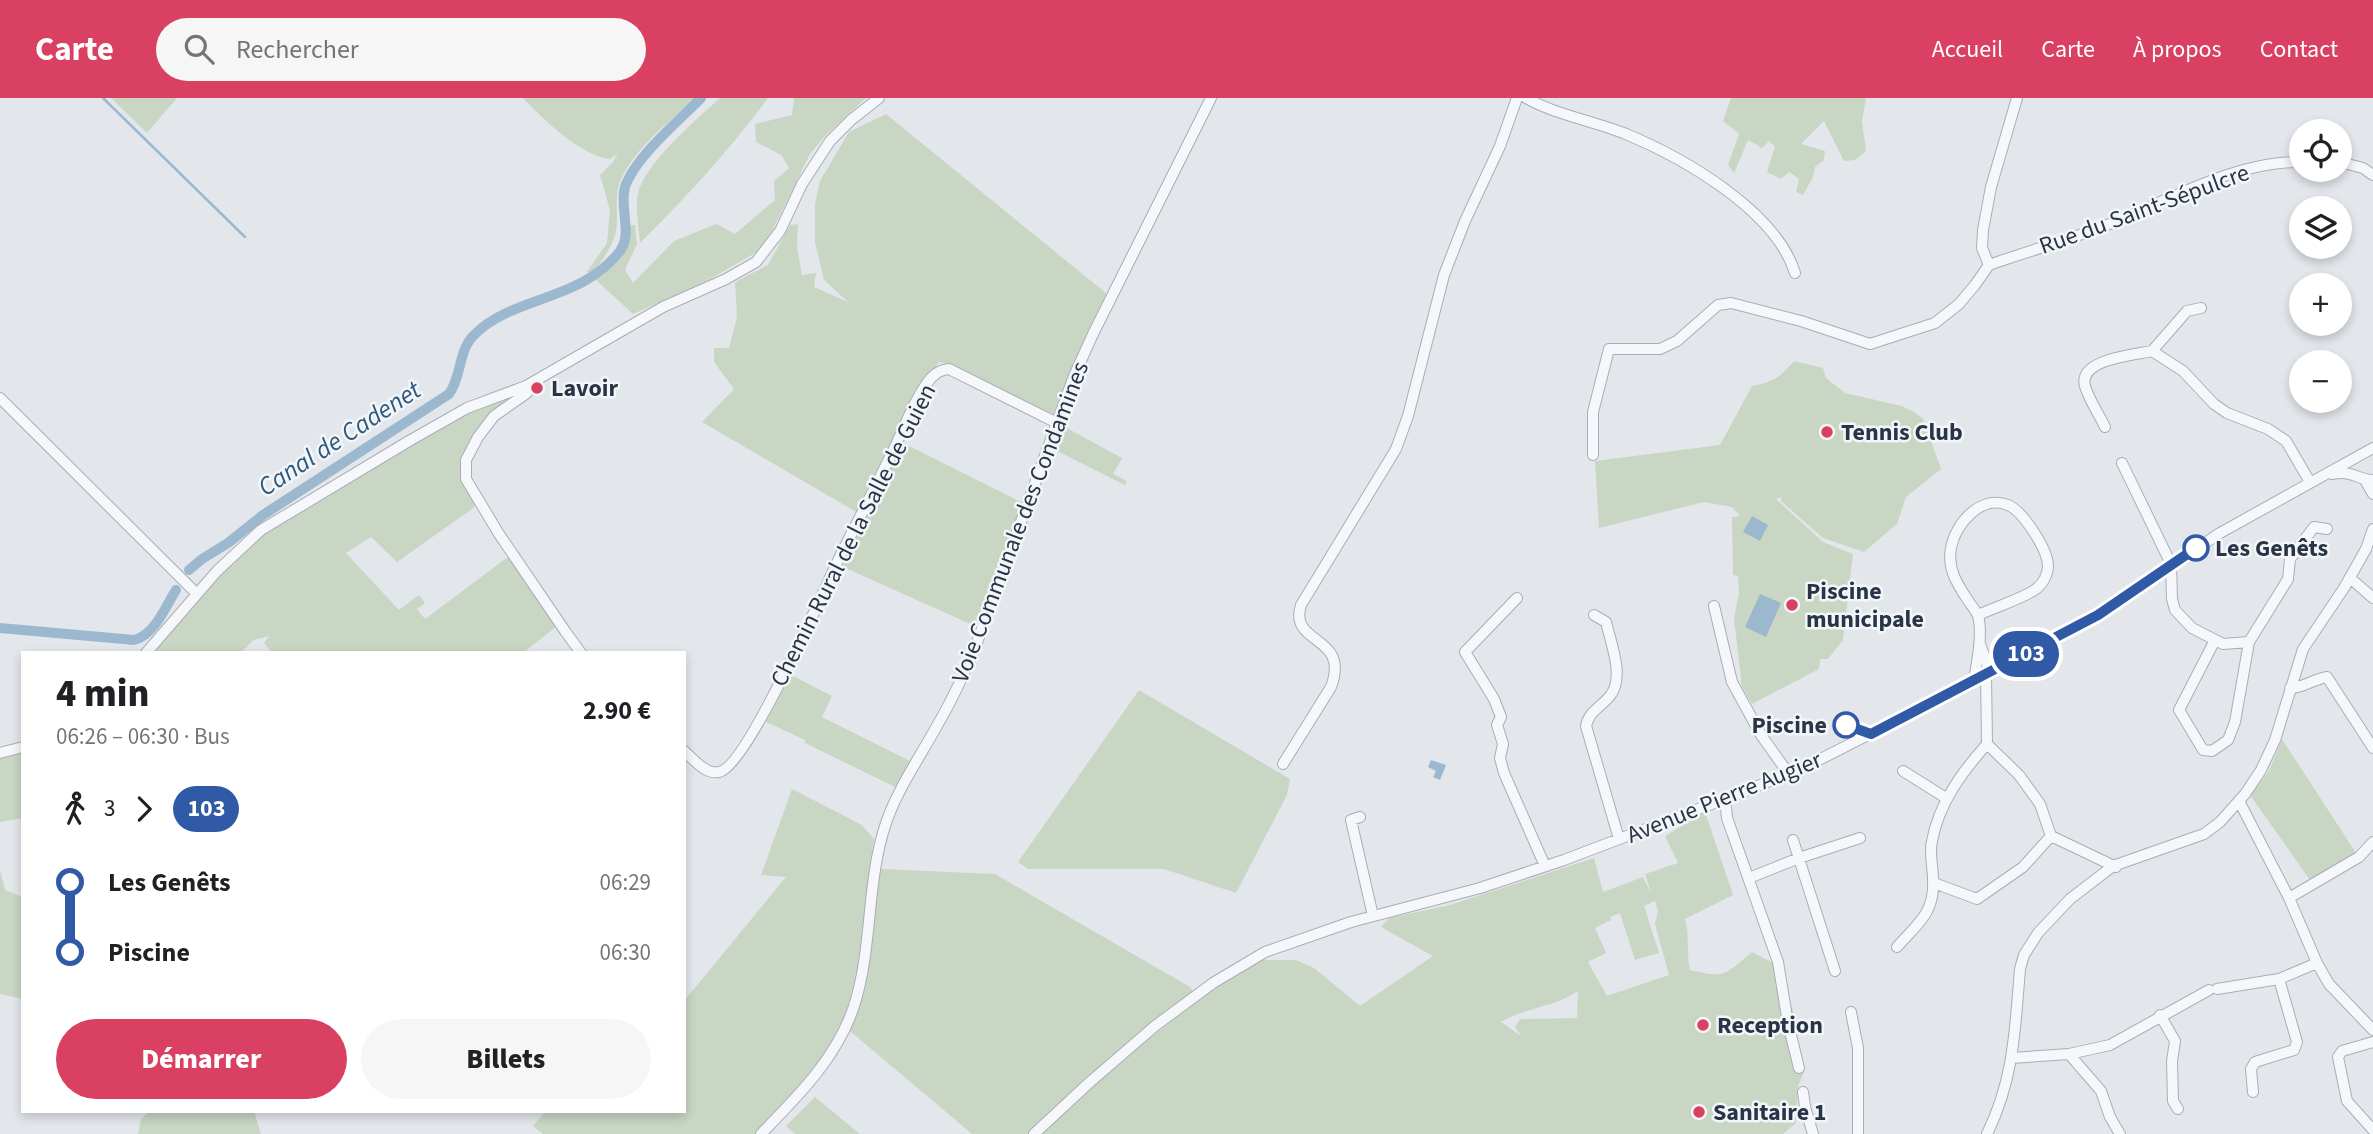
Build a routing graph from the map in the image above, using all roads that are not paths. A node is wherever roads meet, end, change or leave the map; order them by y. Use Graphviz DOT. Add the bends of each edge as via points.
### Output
graph roads {
  1 [pos="879,98"];
  2 [pos="1211,98"];
  3 [pos="1517,98"];
  4 [pos="1526,98"];
  5 [pos="2017,98"];
  6 [pos="2289,161"];
  7 [pos="2352,165"];
  8 [pos="2373,175"];
  9 [pos="1989,265"];
  10 [pos="1795,273"];
  11 [pos="2202,308"];
  12 [pos="2152,351"];
  13 [pos="526,386"];
  14 [pos="0,397"];
  15 [pos="1057,423"];
  16 [pos="2105,427"];
  17 [pos="2368,451"];
  18 [pos="1593,455"];
  19 [pos="2122,463"];
  20 [pos="2324,475"];
  21 [pos="2366,478"];
  22 [pos="2310,482"];
  23 [pos="2373,494"];
  24 [pos="2327,529"];
  25 [pos="2373,529"];
  26 [pos="2171,565"];
  27 [pos="2156,578"];
  28 [pos="2350,578"];
  29 [pos="196,593"];
  30 [pos="1517,598"];
  31 [pos="2172,598"];
  32 [pos="2373,598"];
  33 [pos="1714,606"];
  34 [pos="1594,615"];
  35 [pos="1978,615"];
  36 [pos="2215,639"];
  37 [pos="1979,641"];
  38 [pos="2249,642"];
  39 [pos="148,651"];
  40 [pos="580,651"];
  41 [pos="1988,673"];
  42 [pos="1974,680"];
  43 [pos="2291,688"];
  44 [pos="1987,744"];
  45 [pos="21,748"];
  46 [pos="2373,748"];
  47 [pos="0,753"];
  48 [pos="686,753"];
  49 [pos="1283,764"];
  50 [pos="1903,771"];
  51 [pos="1788,773"];
  52 [pos="1725,798"];
  53 [pos="1946,798"];
  54 [pos="2239,801"];
  55 [pos="1360,817"];
  56 [pos="2051,836"];
  57 [pos="1860,838"];
  58 [pos="1619,839"];
  59 [pos="1793,840"];
  60 [pos="2373,842"];
  61 [pos="1799,858"];
  62 [pos="1545,866"];
  63 [pos="2116,867"];
  64 [pos="1749,878"];
  65 [pos="1934,883"];
  66 [pos="2289,898"];
  67 [pos="1373,916"];
  68 [pos="1897,947"];
  69 [pos="2317,962"];
  70 [pos="1835,971"];
  71 [pos="2279,979"];
  72 [pos="1851,1012"];
  73 [pos="2160,1015"];
  74 [pos="2373,1030"];
  75 [pos="2373,1042"];
  76 [pos="2069,1055"];
  77 [pos="2012,1058"];
  78 [pos="1799,1068"];
  79 [pos="1803,1092"];
  80 [pos="2253,1092"];
  81 [pos="2178,1109"];
  82 [pos="2373,1130"];
  83 [pos="761,1134"];
  84 [pos="1034,1134"];
  85 [pos="1813,1134"];
  86 [pos="1858,1134"];
  87 [pos="1987,1134"];
  88 [pos="2120,1134"];
  1 -- 13 [label="street" via="830,141 780,230 756,262 663,307"];
  2 -- 15 [label="street, Voie Communale des Condamines" via="1093,334"];
  3 -- 49 [label="street" via="1444,275 1396,449 1301,605 1300,624 1328,648 1336,665 1335,676"];
  4 -- 10 [label="street" via="1626,134 1731,194 1762,220 1790,257"];
  5 -- 9 [label="street" via="1987,208 1982,248"];
  6 -- 9 [label="street, Rue du Saint-Sépulcre" via="2222,177 2116,221"];
  7 -- 8 [label="street"];
  9 -- 18 [label="street" via="1959,304 1935,323 1870,344 1731,303 1718,305 1677,341 1660,349 1609,349 1593,412"];
  11 -- 12 [label="street" via="2187,311"];
  12 -- 16 [label="street" via="2101,362 2084,377"];
  12 -- 22 [label="street" via="2183,371 2227,413 2286,440"];
  13 -- 29 [label="street" via="467,408 261,530"];
  13 -- 40 [label="street" via="527,393 494,416 478,436 466,460 466,479"];
  14 -- 29 [label="street"];
  15 -- 48 [label="street, Chemin Rural de la Salle de Guien" via="949,369 937,372 753,731 719,773 709,771"];
  15 -- 83 [label="street, Voie Communale des Condamines" via="975,648 888,820 879,847 862,972 845,1028 808,1085"];
  17 -- 20 [label="street, Avenue Pierre Augier"];
  17 -- 21 [label="street" via="2355,465"];
  19 -- 26 [label="street"];
  20 -- 21 [label="street" via="2344,472"];
  20 -- 22 [label="street, Avenue Pierre Augier"];
  21 -- 23 [label="street"];
  22 -- 26 [label="street, Avenue Pierre Augier"];
  24 -- 38 [label="street" via="2314,527 2290,559 2288,579"];
  25 -- 28 [label="street"];
  26 -- 27 [label="street, Avenue Pierre Augier"];
  26 -- 31 [label="street"];
  27 -- 31 [label="street"];
  27 -- 41 [label="street, Avenue Pierre Augier" via="2079,626"];
  28 -- 32 [label="street"];
  28 -- 43 [label="street" via="2303,649"];
  29 -- 39 [label="street"];
  30 -- 62 [label="street" via="1465,652 1501,717 1497,725 1504,773"];
  31 -- 36 [label="street" via="2175,610 2192,628"];
  33 -- 51 [label="street" via="1732,682"];
  34 -- 58 [label="street" via="1606,622 1617,683 1588,717 1586,726"];
  35 -- 35 [label="street" via="1952,575 1950,549 1969,514 1982,506 2007,505 2024,518 2042,546 2047,574 2037,588"];
  35 -- 37 [label="street"];
  36 -- 38 [label="street" via="2223,644"];
  36 -- 38 [label="street" via="2179,710 2203,750 2212,751 2228,740 2235,722"];
  37 -- 41 [label="street"];
  37 -- 42 [label="street"];
  41 -- 42 [label="street, Avenue Pierre Augier"];
  41 -- 44 [label="street"];
  42 -- 51 [label="street, Avenue Pierre Augier"];
  43 -- 46 [label="street" via="2327,677"];
  43 -- 54 [label="street" via="2266,760"];
  44 -- 53 [label="street"];
  44 -- 56 [label="street" via="2040,804"];
  45 -- 47 [label="street"];
  50 -- 53 [label="street"];
  51 -- 52 [label="street, Avenue Pierre Augier"];
  52 -- 58 [label="street, Avenue Pierre Augier"];
  52 -- 64 [label="street" via="1727,818"];
  53 -- 65 [label="street" via="1931,843"];
  54 -- 63 [label="street" via="2204,834"];
  54 -- 66 [label="street"];
  55 -- 67 [label="street" via="1351,820"];
  56 -- 63 [label="street"];
  56 -- 65 [label="street" via="2023,867 1977,899"];
  57 -- 61 [label="street"];
  58 -- 62 [label="street, Avenue Pierre Augier"];
  59 -- 61 [label="street"];
  60 -- 66 [label="street" via="2359,857"];
  61 -- 64 [label="street"];
  61 -- 70 [label="street"];
  62 -- 67 [label="street, Avenue Pierre Augier"];
  63 -- 77 [label="street" via="2070,899 2024,955"];
  64 -- 78 [label="street" via="1778,962"];
  65 -- 68 [label="street" via="1928,911"];
  66 -- 69 [label="street"];
  67 -- 84 [label="street, Avenue Pierre Augier" via="1265,952 1213,984 1147,1033"];
  69 -- 71 [label="street"];
  69 -- 74 [label="street" via="2329,984"];
  71 -- 73 [label="street" via="2213,989"];
  71 -- 80 [label="street" via="2297,1042 2294,1050 2255,1062 2251,1069"];
  72 -- 86 [label="street" via="1858,1048"];
  73 -- 76 [label="street" via="2110,1045"];
  73 -- 81 [label="street" via="2175,1041 2173,1101"];
  75 -- 82 [label="street" via="2342,1051 2337,1057 2347,1101"];
  76 -- 77 [label="street"];
  76 -- 88 [label="street" via="2101,1091"];
  77 -- 87 [label="street" via="2000,1107"];
  79 -- 85 [label="street"];
}
